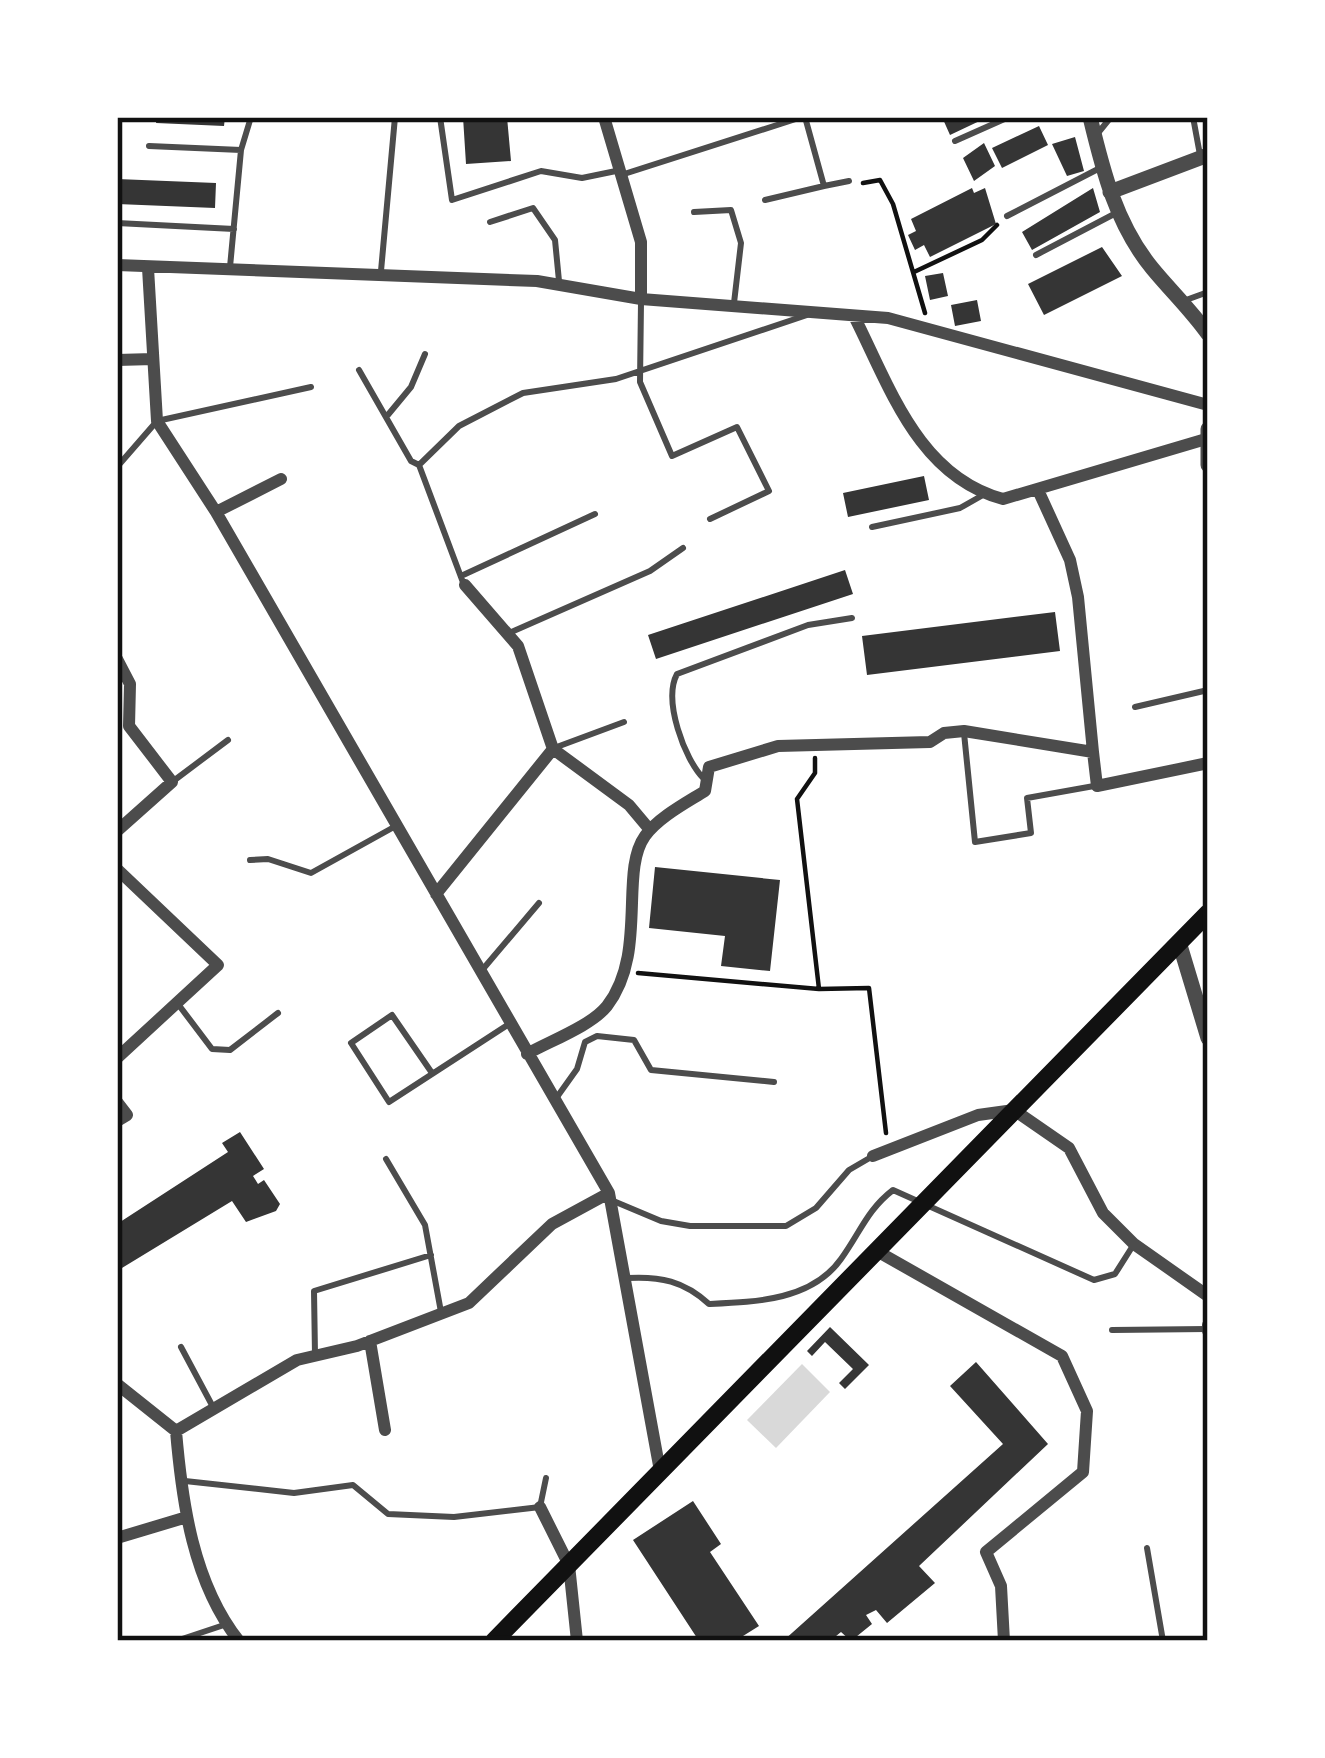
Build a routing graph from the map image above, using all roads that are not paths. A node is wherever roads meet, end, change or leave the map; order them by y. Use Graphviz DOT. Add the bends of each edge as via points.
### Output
graph roads {
  1 [pos="251,117"];
  2 [pos="394,117"];
  3 [pos="440,117"];
  4 [pos="604,117"];
  5 [pos="804,117"];
  6 [pos="1009,117"];
  7 [pos="1090,117"];
  8 [pos="1111,117"];
  9 [pos="1193,117"];
  10 [pos="1095,137"];
  11 [pos="955,141"];
  12 [pos="148,146"];
  13 [pos="241,149"];
  14 [pos="1204,157"];
  15 [pos="1101,167"];
  16 [pos="621,172"];
  17 [pos="849,181"];
  18 [pos="824,187"];
  19 [pos="1110,192"];
  20 [pos="765,200"];
  21 [pos="694,212"];
  22 [pos="1119,212"];
  23 [pos="1007,216"];
  24 [pos="490,222"];
  25 [pos="117,223"];
  26 [pos="233,229"];
  27 [pos="1036,254"];
  28 [pos="117,265"];
  29 [pos="230,267"];
  30 [pos="148,268"];
  31 [pos="381,271"];
  32 [pos="560,285"];
  33 [pos="1208,292"];
  34 [pos="641,298"];
  35 [pos="1183,302"];
  36 [pos="734,307"];
  37 [pos="810,314"];
  38 [pos="854,316"];
  39 [pos="1208,334"];
  40 [pos="425,354"];
  41 [pos="154,359"];
  42 [pos="117,361"];
  43 [pos="358,370"];
  44 [pos="640,371"];
  45 [pos="311,387"];
  46 [pos="1208,405"];
  47 [pos="387,416"];
  48 [pos="157,421"];
  49 [pos="1207,434"];
  50 [pos="419,465"];
  51 [pos="1208,465"];
  52 [pos="117,467"];
  53 [pos="281,479"];
  54 [pos="1037,490"];
  55 [pos="984,494"];
  56 [pos="216,512"];
  57 [pos="595,514"];
  58 [pos="710,519"];
  59 [pos="872,526"];
  60 [pos="683,548"];
  61 [pos="463,581"];
  62 [pos="852,618"];
  63 [pos="509,633"];
  64 [pos="117,658"];
  65 [pos="1208,690"];
  66 [pos="1135,707"];
  67 [pos="623,722"];
  68 [pos="964,731"];
  69 [pos="228,740"];
  70 [pos="553,749"];
  71 [pos="1093,752"];
  72 [pos="1208,764"];
  73 [pos="704,779"];
  74 [pos="172,782"];
  75 [pos="1097,786"];
  76 [pos="395,826"];
  77 [pos="650,830"];
  78 [pos="117,831"];
  79 [pos="250,860"];
  80 [pos="117,869"];
  81 [pos="436,894"];
  82 [pos="538,903"];
  83 [pos="1208,913"];
  84 [pos="1179,942"];
  85 [pos="480,972"];
  86 [pos="178,1004"];
  87 [pos="278,1013"];
  88 [pos="581,1023"];
  89 [pos="509,1024"];
  90 [pos="1208,1038"];
  91 [pos="589,1040"];
  92 [pos="527,1054"];
  93 [pos="117,1058"];
  94 [pos="433,1073"];
  95 [pos="774,1082"];
  96 [pos="555,1099"];
  97 [pos="117,1102"];
  98 [pos="1014,1110"];
  99 [pos="117,1121"];
  100 [pos="873,1156"];
  101 [pos="386,1159"];
  102 [pos="610,1197"];
  103 [pos="922,1205"];
  104 [pos="1134,1244"];
  105 [pos="875,1250"];
  106 [pos="431,1255"];
  107 [pos="625,1278"];
  108 [pos="1208,1296"];
  109 [pos="441,1312"];
  110 [pos="1208,1328"];
  111 [pos="1112,1330"];
  112 [pos="370,1341"];
  113 [pos="181,1347"];
  114 [pos="315,1355"];
  115 [pos="117,1384"];
  116 [pos="214,1410"];
  117 [pos="385,1430"];
  118 [pos="176,1431"];
  119 [pos="659,1471"];
  120 [pos="546,1478"];
  121 [pos="180,1480"];
  122 [pos="540,1507"];
  123 [pos="187,1517"];
  124 [pos="117,1538"];
  125 [pos="1147,1548"];
  126 [pos="568,1565"];
  127 [pos="226,1624"];
  128 [pos="176,1641"];
  129 [pos="238,1641"];
  130 [pos="494,1641"];
  131 [pos="577,1641"];
  132 [pos="1004,1641"];
  133 [pos="1163,1641"];
  1 -- 13 [label="lane"];
  2 -- 31 [label="lane"];
  3 -- 16 [label="lane" via="452,200 541,171 582,178"];
  4 -- 16 [label="street"];
  5 -- 16 [label="lane"];
  5 -- 18 [label="lane"];
  6 -- 11 [label="lane"];
  7 -- 10 [label="street"];
  8 -- 10 [label="lane"];
  9 -- 14 [label="lane"];
  10 -- 15 [label="street"];
  12 -- 13 [label="lane"];
  13 -- 26 [label="lane"];
  14 -- 19 [label="street"];
  15 -- 19 [label="street"];
  15 -- 23 [label="lane"];
  16 -- 34 [label="street" via="641,242"];
  17 -- 18 [label="lane"];
  18 -- 20 [label="lane"];
  19 -- 22 [label="street"];
  21 -- 36 [label="lane" via="731,210 741,243"];
  22 -- 27 [label="lane"];
  22 -- 35 [label="street"];
  24 -- 32 [label="lane" via="533,208 555,240"];
  25 -- 26 [label="lane"];
  26 -- 29 [label="lane"];
  28 -- 30 [label="street"];
  29 -- 30 [label="street"];
  29 -- 31 [label="street"];
  30 -- 41 [label="street"];
  31 -- 32 [label="street"];
  32 -- 34 [label="street"];
  33 -- 35 [label="lane"];
  34 -- 36 [label="street"];
  34 -- 44 [label="lane"];
  35 -- 39 [label="street"];
  36 -- 37 [label="street"];
  37 -- 38 [label="street"];
  37 -- 44 [label="lane"];
  38 -- 46 [label="street"];
  38 -- 55 [label="street" via="926,455"];
  40 -- 47 [label="lane"];
  41 -- 42 [label="street"];
  41 -- 48 [label="street"];
  43 -- 47 [label="lane"];
  44 -- 50 [label="lane" via="523,393 459,426"];
  44 -- 58 [label="lane" via="672,457 736,427 769,491"];
  45 -- 48 [label="lane"];
  47 -- 50 [label="lane"];
  48 -- 52 [label="lane"];
  48 -- 56 [label="street"];
  49 -- 51 [label="street"];
  49 -- 54 [label="street"];
  50 -- 61 [label="lane"];
  53 -- 56 [label="street"];
  54 -- 55 [label="street" via="1003,500"];
  54 -- 71 [label="street" via="1070,560"];
  55 -- 59 [label="lane" via="960,508"];
  56 -- 76 [label="street"];
  57 -- 61 [label="lane"];
  60 -- 63 [label="lane" via="650,572"];
  61 -- 63 [label="street"];
  62 -- 73 [label="lane" via="808,625 677,674 671,695 693,768"];
  63 -- 70 [label="street"];
  64 -- 74 [label="street" via="130,684 129,726"];
  65 -- 66 [label="lane"];
  67 -- 70 [label="lane"];
  68 -- 71 [label="street"];
  68 -- 73 [label="street" via="931,742 778,746 709,766"];
  68 -- 75 [label="lane" via="975,842 1031,833 1027,798"];
  69 -- 74 [label="lane"];
  70 -- 77 [label="street"];
  70 -- 81 [label="street"];
  71 -- 75 [label="street"];
  72 -- 75 [label="street"];
  73 -- 77 [label="street" via="705,791"];
  74 -- 78 [label="street"];
  76 -- 79 [label="lane" via="310,873"];
  76 -- 81 [label="street"];
  77 -- 88 [label="street" via="637,851 622,980 604,1010"];
  80 -- 86 [label="street" via="218,965"];
  81 -- 85 [label="street"];
  82 -- 85 [label="lane"];
  83 -- 84 [label="main road"];
  84 -- 90 [label="street"];
  84 -- 98 [label="main road"];
  85 -- 89 [label="street"];
  86 -- 87 [label="lane" via="212,1049 230,1050"];
  86 -- 93 [label="street"];
  88 -- 91 [label="lane"];
  88 -- 92 [label="street"];
  89 -- 92 [label="street"];
  89 -- 94 [label="lane"];
  91 -- 95 [label="lane" via="634,1040 651,1070"];
  91 -- 96 [label="lane"];
  92 -- 96 [label="street"];
  94 -- 94 [label="lane" via="389,1102 351,1043 392,1015"];
  96 -- 102 [label="street"];
  97 -- 99 [label="street" via="127,1115"];
  98 -- 100 [label="street" via="978,1115"];
  98 -- 103 [label="main road"];
  98 -- 104 [label="street" via="1069,1148 1103,1213"];
  100 -- 102 [label="lane" via="785,1226 690,1226"];
  101 -- 106 [label="lane" via="425,1226"];
  102 -- 107 [label="street"];
  102 -- 109 [label="street" via="552,1223 484,1294"];
  103 -- 104 [label="lane" via="1094,1280 1115,1274"];
  103 -- 105 [label="main road"];
  103 -- 107 [label="lane" via="893,1190 870,1208 815,1287 709,1304 689,1286"];
  104 -- 108 [label="street"];
  105 -- 119 [label="main road"];
  105 -- 132 [label="street" via="1062,1356 1087,1411 1083,1472 986,1552 1001,1586"];
  106 -- 109 [label="lane"];
  106 -- 114 [label="lane" via="314,1292"];
  107 -- 119 [label="street"];
  109 -- 112 [label="street"];
  110 -- 111 [label="lane"];
  112 -- 114 [label="street"];
  112 -- 117 [label="street"];
  113 -- 116 [label="lane"];
  114 -- 116 [label="street"];
  115 -- 118 [label="street"];
  116 -- 118 [label="street"];
  118 -- 121 [label="street"];
  119 -- 126 [label="main road"];
  120 -- 122 [label="lane"];
  121 -- 122 [label="lane" via="279,1492 353,1485 388,1514 454,1517"];
  121 -- 123 [label="street"];
  122 -- 126 [label="street"];
  123 -- 124 [label="street"];
  123 -- 127 [label="street"];
  125 -- 133 [label="lane"];
  126 -- 130 [label="main road"];
  126 -- 131 [label="street"];
  127 -- 128 [label="lane"];
  127 -- 129 [label="street"];
}
